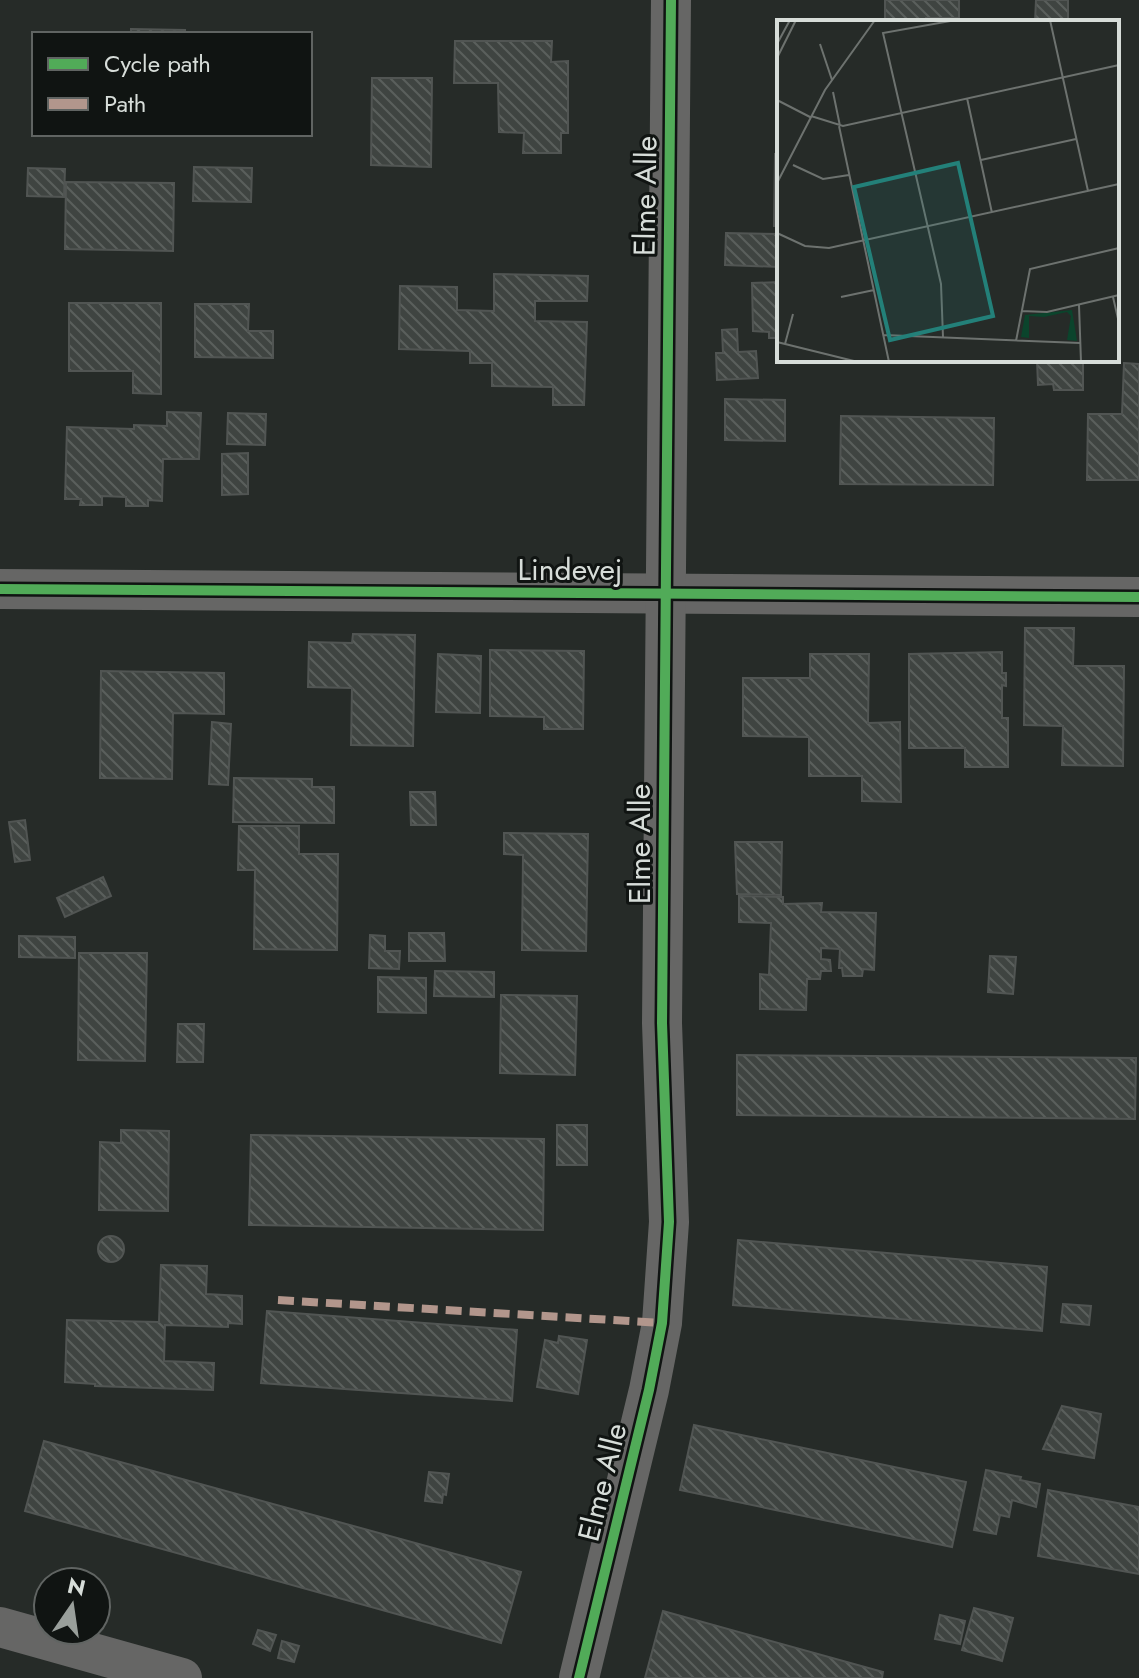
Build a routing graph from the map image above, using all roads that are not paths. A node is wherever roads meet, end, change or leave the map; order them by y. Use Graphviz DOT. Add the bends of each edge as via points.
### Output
graph roads {
  1 [pos="671,0"];
  2 [pos="0,589"];
  3 [pos="665,594"];
  4 [pos="1139,597"];
  5 [pos="0,1627"];
  6 [pos="182,1678"];
  7 [pos="579,1678"];
  1 -- 3 [label="street, Elme Alle"];
  2 -- 3 [label="street, Lindevej"];
  3 -- 4 [label="street, Lindevej"];
  3 -- 7 [label="street, Elme Alle" via="662,1023 669,1206 662,1323"];
  5 -- 6 [label="street"];
}
